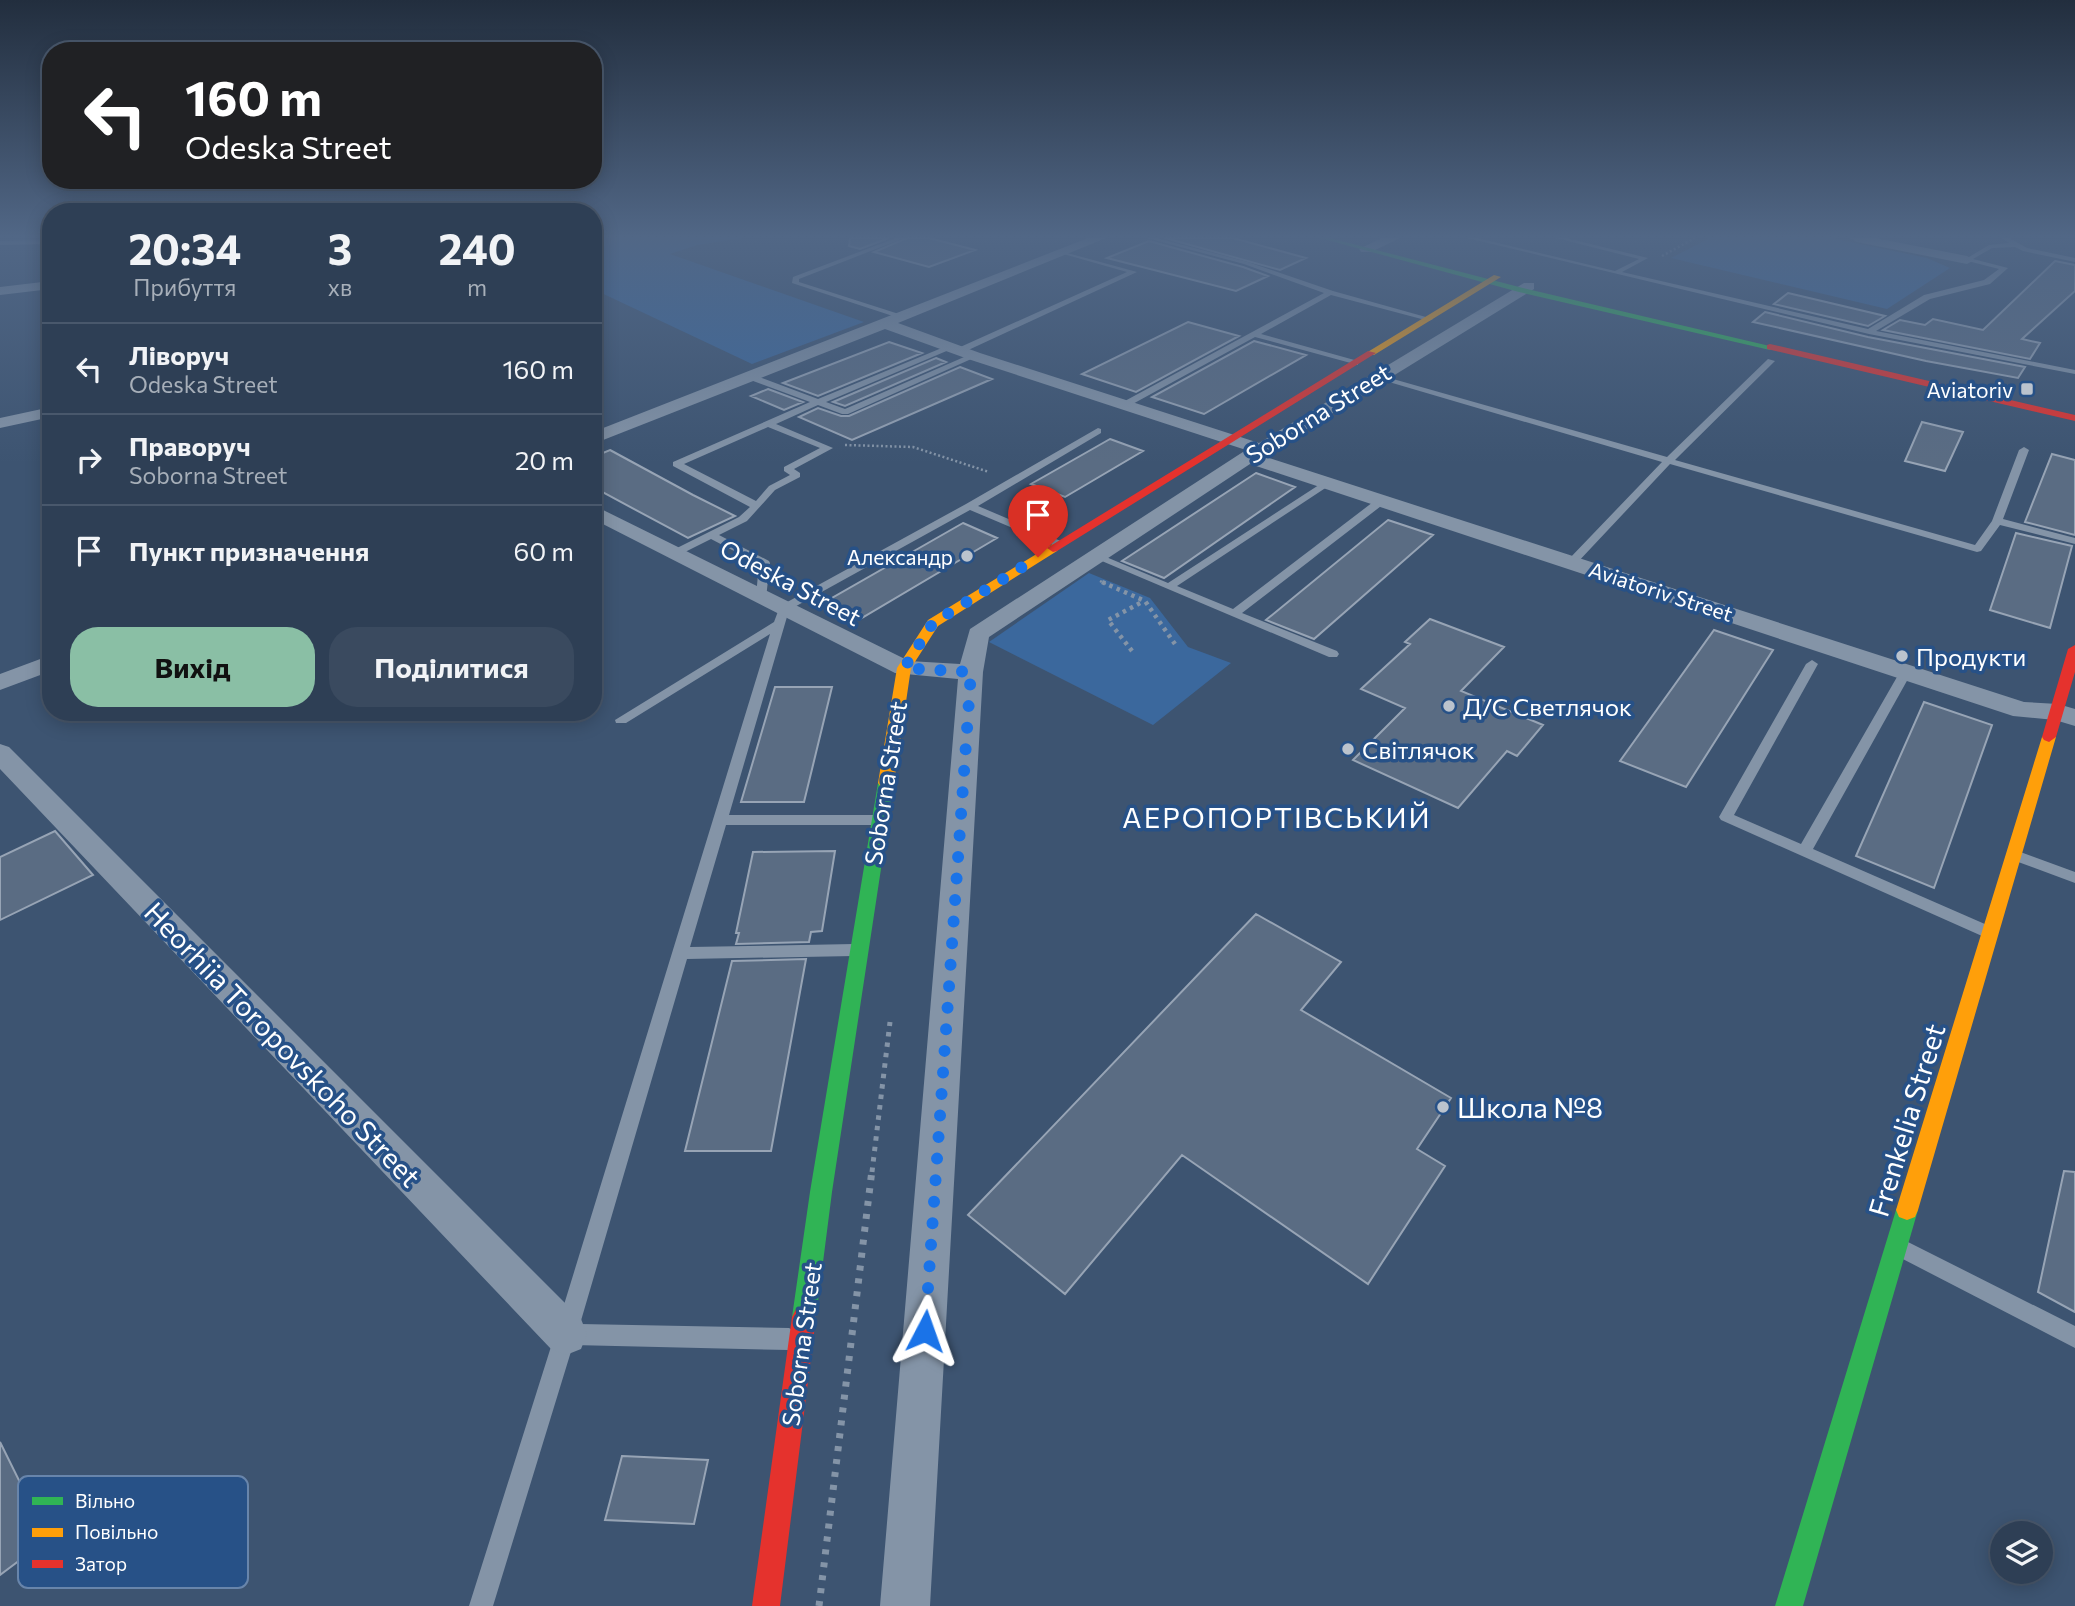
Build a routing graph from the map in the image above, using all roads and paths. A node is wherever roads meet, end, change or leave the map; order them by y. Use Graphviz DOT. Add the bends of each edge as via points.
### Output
graph roads {
  1 [pos="873,313"];
  2 [pos="909,313"];
  3 [pos="1045,313"];
  4 [pos="1293,313"];
  5 [pos="1403,313"];
  6 [pos="1445,313"];
  7 [pos="1462,313"];
  8 [pos="1632,313"];
  9 [pos="1641,313"];
  10 [pos="1787,313"];
  11 [pos="1902,313"];
  12 [pos="891,320"];
  13 [pos="1429,320"];
  14 [pos="1869,332"];
  15 [pos="1254,334"];
  16 [pos="962,351"];
  17 [pos="1771,361"];
  18 [pos="1366,370"];
  19 [pos="2075,372"];
  20 [pos="748,376"];
  21 [pos="818,402"];
  22 [pos="1126,404"];
  23 [pos="2075,409"];
  24 [pos="42,414"];
  25 [pos="2075,418"];
  26 [pos="0,423"];
  27 [pos="768,424"];
  28 [pos="1098,431"];
  29 [pos="602,435"];
  30 [pos="820,445"];
  31 [pos="1245,448"];
  32 [pos="2024,450"];
  33 [pos="1669,460"];
  34 [pos="1012,481"];
  35 [pos="1328,483"];
  36 [pos="1381,501"];
  37 [pos="757,506"];
  38 [pos="970,506"];
  39 [pos="602,515"];
  40 [pos="1997,521"];
  41 [pos="711,535"];
  42 [pos="2075,541"];
  43 [pos="1059,544"];
  44 [pos="677,552"];
  45 [pos="1572,562"];
  46 [pos="1096,567"];
  47 [pos="1169,587"];
  48 [pos="762,596"];
  49 [pos="1145,601"];
  50 [pos="1234,614"];
  51 [pos="782,616"];
  52 [pos="1177,647"];
  53 [pos="2075,649"];
  54 [pos="1132,651"];
  55 [pos="1333,654"];
  56 [pos="1812,664"];
  57 [pos="42,666"];
  58 [pos="904,668"];
  59 [pos="1907,670"];
  60 [pos="971,672"];
  61 [pos="0,683"];
  62 [pos="2066,715"];
  63 [pos="621,720"];
  64 [pos="0,753"];
  65 [pos="721,820"];
  66 [pos="880,820"];
  67 [pos="1804,851"];
  68 [pos="2014,855"];
  69 [pos="2075,877"];
  70 [pos="1989,932"];
  71 [pos="859,950"];
  72 [pos="681,953"];
  73 [pos="891,1013"];
  74 [pos="1896,1245"];
  75 [pos="566,1334"];
  76 [pos="2075,1337"];
  77 [pos="801,1339"];
  78 [pos="481,1606"];
  79 [pos="766,1606"];
  80 [pos="819,1606"];
  81 [pos="905,1606"];
  82 [pos="1789,1606"];
  1 -- 12 [label="lane"];
  2 -- 12 [label="street"];
  3 -- 16 [label="lane"];
  4 -- 15 [label="lane"];
  5 -- 13 [label="lane"];
  6 -- 13 [label="main road, Soborna Street"];
  7 -- 18 [label="street, Soborna Street"];
  8 -- 25 [label="main road"];
  9 -- 23 [label="main road"];
  10 -- 14 [label="lane"];
  11 -- 14 [label="lane"];
  12 -- 16 [label="street, Aviatoriv Street"];
  12 -- 20 [label="street"];
  13 -- 18 [label="main road, Soborna Street"];
  14 -- 19 [label="lane"];
  15 -- 18 [label="lane"];
  15 -- 22 [label="lane"];
  16 -- 21 [label="lane"];
  16 -- 21 [label="lane" via="845,412"];
  16 -- 22 [label="street, Aviatoriv Street"];
  17 -- 33 [label="lane"];
  18 -- 31 [label="street, Soborna Street"];
  18 -- 33 [label="lane"];
  20 -- 21 [label="lane"];
  20 -- 29 [label="street"];
  21 -- 27 [label="lane"];
  22 -- 31 [label="street, Aviatoriv Street"];
  24 -- 26 [label="street"];
  27 -- 30 [label="lane"];
  27 -- 37 [label="lane" via="676,464"];
  28 -- 34 [label="lane"];
  30 -- 34 [label="path" via="913,447"];
  30 -- 37 [label="lane" via="828,448 787,469 797,475 772,488"];
  31 -- 35 [label="street, Aviatoriv Street"];
  31 -- 43 [label="main road, Soborna Street"];
  31 -- 46 [label="street, Soborna Street"];
  32 -- 40 [label="lane"];
  33 -- 40 [label="lane" via="1977,550"];
  33 -- 45 [label="lane"];
  34 -- 38 [label="lane"];
  35 -- 36 [label="street, Aviatoriv Street"];
  35 -- 47 [label="lane"];
  36 -- 45 [label="street, Aviatoriv Street"];
  36 -- 50 [label="lane"];
  37 -- 41 [label="lane" via="743,519"];
  38 -- 43 [label="lane"];
  38 -- 51 [label="lane"];
  39 -- 44 [label="street, Odeska Street"];
  40 -- 42 [label="lane"];
  41 -- 44 [label="lane"];
  41 -- 48 [label="lane" via="765,563"];
  43 -- 58 [label="main road, Soborna Street" via="933,623"];
  44 -- 48 [label="street, Odeska Street"];
  45 -- 59 [label="street, Aviatoriv Street"];
  46 -- 47 [label="lane"];
  46 -- 49 [label="path"];
  46 -- 60 [label="street, Soborna Street" via="978,634"];
  47 -- 50 [label="lane"];
  48 -- 51 [label="street, Odeska Street"];
  49 -- 52 [label="path"];
  49 -- 54 [label="path" via="1108,620"];
  50 -- 55 [label="lane"];
  51 -- 58 [label="street, Odeska Street"];
  51 -- 63 [label="lane"];
  51 -- 65 [label="lane"];
  53 -- 62 [label="main road, Frenkelia Street"];
  56 -- 67 [label="lane" via="1726,817"];
  57 -- 61 [label="street"];
  58 -- 60 [label="street, Odeska Street"];
  58 -- 66 [label="main road, Soborna Street"];
  59 -- 62 [label="street, Aviatoriv Street" via="2022,709"];
  59 -- 67 [label="lane"];
  60 -- 81 [label="street, Soborna Street"];
  62 -- 68 [label="main road, Frenkelia Street"];
  64 -- 75 [label="street, Heorhiia Toropovskoho Street"];
  65 -- 66 [label="lane"];
  65 -- 72 [label="lane"];
  66 -- 71 [label="main road, Soborna Street"];
  67 -- 70 [label="lane"];
  68 -- 69 [label="lane"];
  68 -- 70 [label="main road, Frenkelia Street"];
  70 -- 74 [label="main road, Frenkelia Street"];
  71 -- 72 [label="lane"];
  71 -- 77 [label="main road, Soborna Street"];
  72 -- 75 [label="lane"];
  73 -- 80 [label="path"];
  74 -- 76 [label="lane"];
  74 -- 82 [label="main road, Frenkelia Street"];
  75 -- 77 [label="lane"];
  75 -- 78 [label="lane"];
  77 -- 79 [label="main road, Soborna Street"];
}
